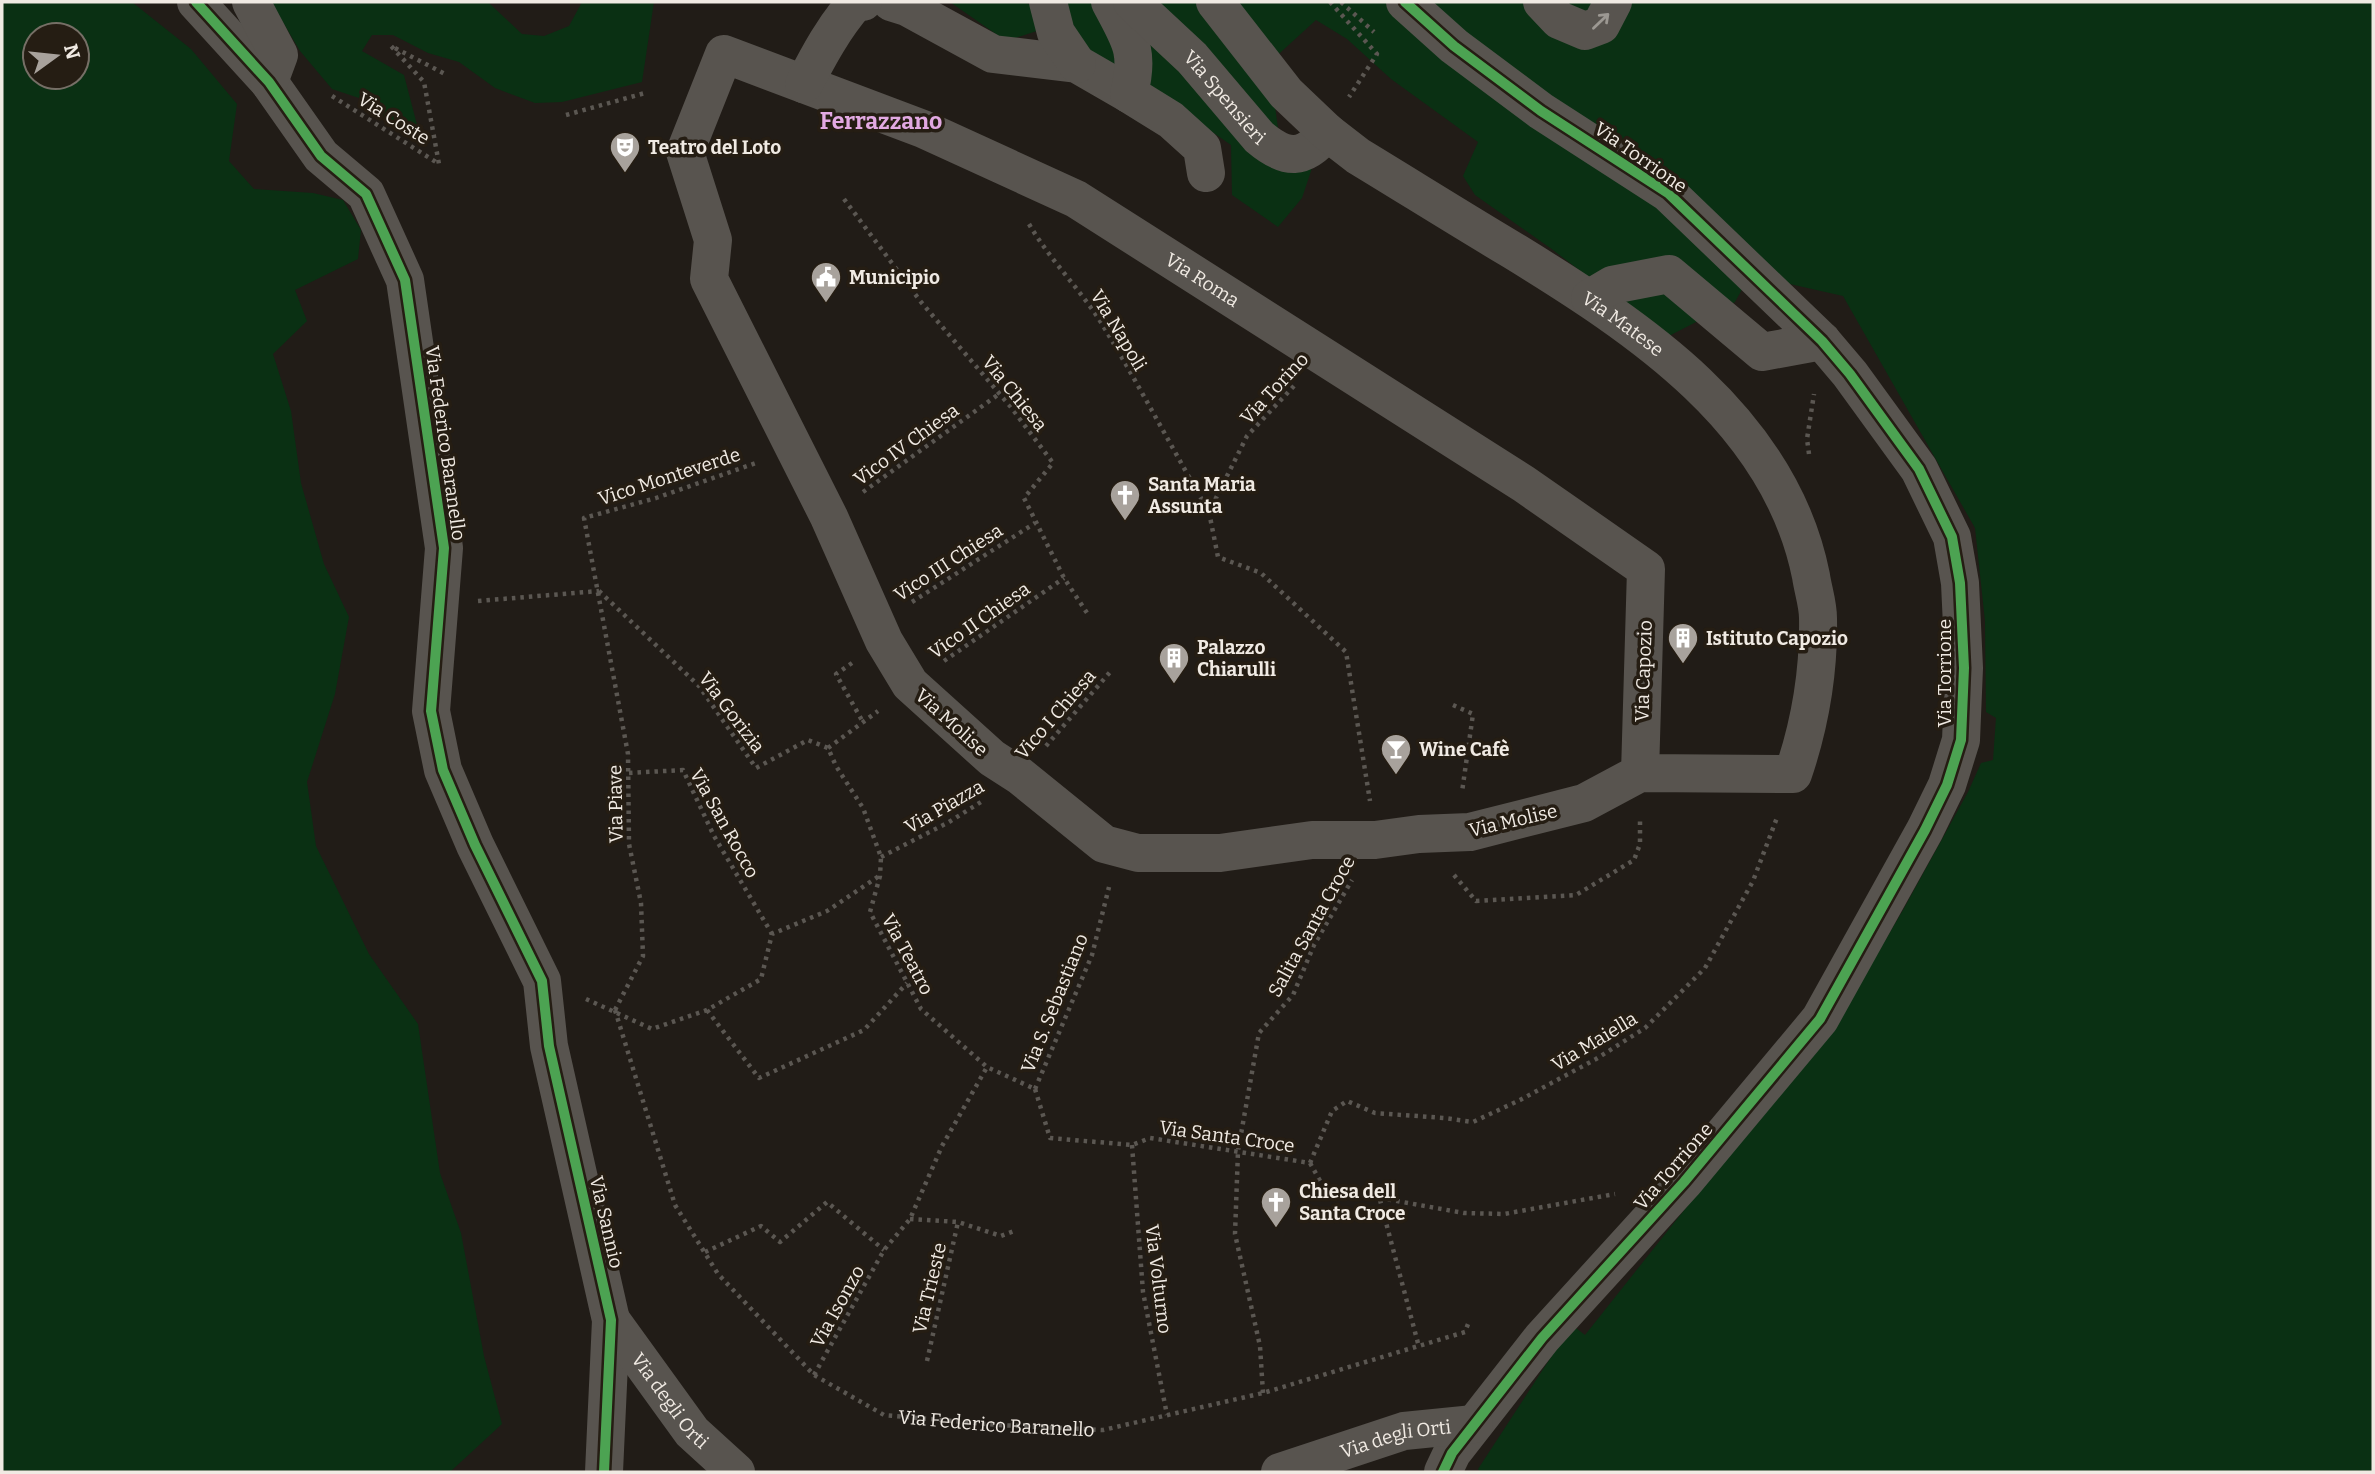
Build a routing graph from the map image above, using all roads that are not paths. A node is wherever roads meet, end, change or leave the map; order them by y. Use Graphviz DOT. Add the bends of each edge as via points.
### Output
graph roads {
  1 [pos="196,2"];
  2 [pos="251,2"];
  3 [pos="863,2"];
  4 [pos="1048,2"];
  5 [pos="1110,2"];
  6 [pos="1132,2"];
  7 [pos="1215,2"];
  8 [pos="1405,2"];
  9 [pos="1542,2"];
  10 [pos="1613,2"];
  11 [pos="902,4"];
  12 [pos="724,54"];
  13 [pos="1077,64"];
  14 [pos="274,68"];
  15 [pos="804,84"];
  16 [pos="1129,94"];
  17 [pos="1327,132"];
  18 [pos="1206,173"];
  19 [pos="1590,298"];
  20 [pos="1822,341"];
  21 [pos="1646,569"];
  22 [pos="1640,773"];
  23 [pos="542,981"];
  24 [pos="611,1320"];
  25 [pos="1474,1424"];
  26 [pos="604,1472"];
  27 [pos="736,1472"];
  28 [pos="1280,1472"];
  29 [pos="1443,1472"];
  1 -- 14 [label="street, Via Federico Baranello"];
  2 -- 14 [label="street"];
  3 -- 15 [label="street" via="856,2 842,18"];
  4 -- 13 [label="street" via="1056,33"];
  5 -- 16 [label="street" via="1133,45 1136,69"];
  6 -- 17 [label="street, Via Spensieri" via="1192,58 1268,145 1285,154 1302,153"];
  7 -- 17 [label="street, Via Matese" via="1286,93"];
  8 -- 20 [label="street, Via Torrione" via="1454,46 1541,111 1668,193"];
  9 -- 10 [label="street, one-way" via="1559,20 1585,31 1601,25"];
  11 -- 13 [label="street" via="993,54"];
  12 -- 15 [label="street, Via Roma"];
  12 -- 22 [label="street, Via Molise" via="685,152 713,240 709,278 910,684 992,758 1104,844 1138,853 1220,853 1312,840 1470,832 1584,803"];
  13 -- 16 [label="street"];
  14 -- 23 [label="street, Via Federico Baranello" via="321,156 366,194 405,280 444,548 431,711 443,771"];
  15 -- 21 [label="street, Via Roma" via="914,125 1076,199 1524,484"];
  16 -- 18 [label="street" via="1171,120 1202,148"];
  17 -- 19 [label="street, Via Matese" via="1357,156"];
  19 -- 20 [label="street" via="1612,285 1669,274 1762,352"];
  19 -- 22 [label="street, Via Matese" via="1654,345 1716,401 1755,447 1784,494 1806,552 1819,616 1815,684 1793,775"];
  20 -- 25 [label="street, Via Torrione" via="1919,469 1952,537 1960,583 1964,668 1961,740 1954,769 1820,1019 1684,1182 1542,1338"];
  21 -- 22 [label="street, Via Capozio"];
  23 -- 24 [label="street, Via Sannio" via="549,1046"];
  24 -- 26 [label="street, Via Sannio"];
  24 -- 27 [label="street, Via degli Orti" via="692,1432"];
  25 -- 28 [label="street, Via degli Orti" via="1404,1431"];
  25 -- 29 [label="street, Via Torrione"];
}
